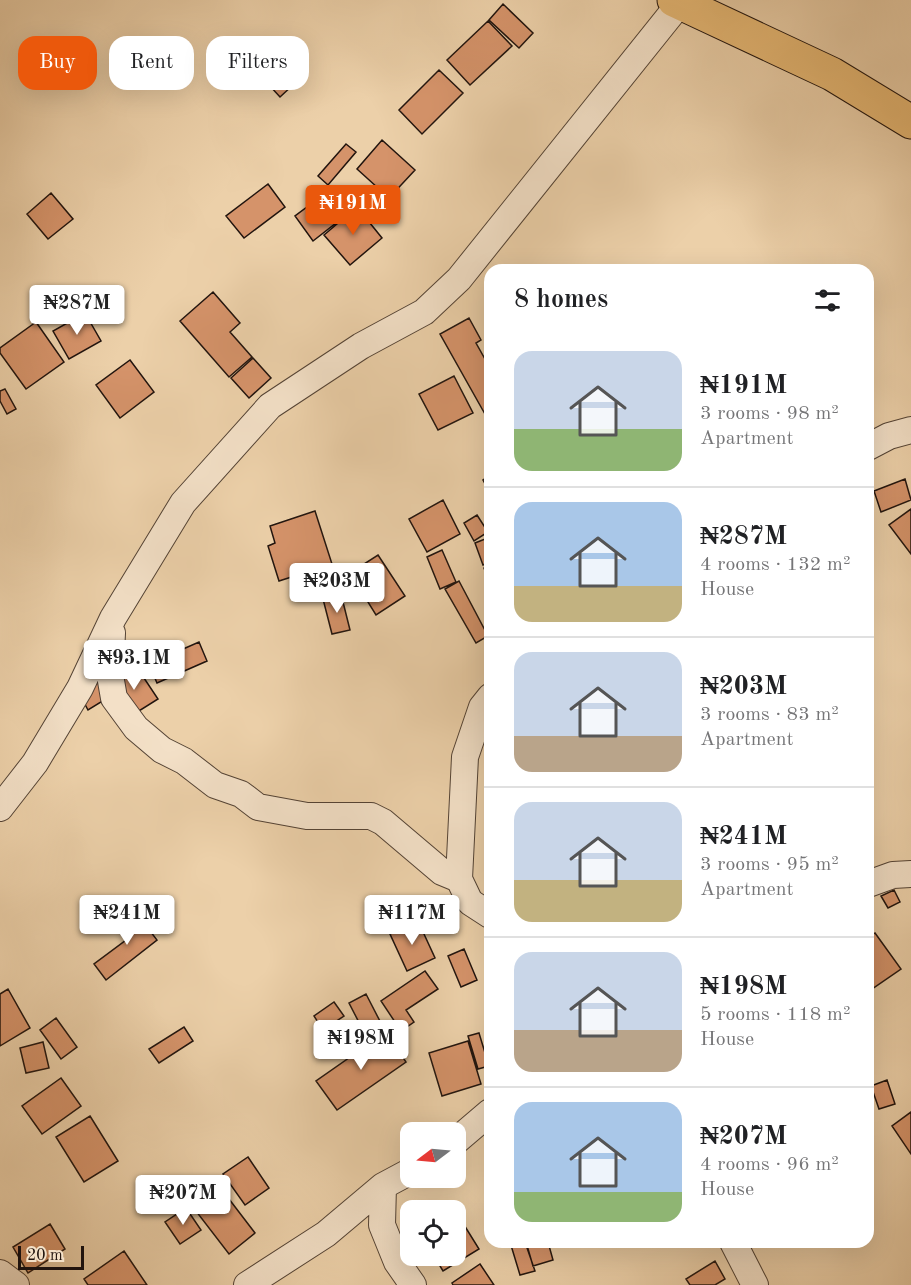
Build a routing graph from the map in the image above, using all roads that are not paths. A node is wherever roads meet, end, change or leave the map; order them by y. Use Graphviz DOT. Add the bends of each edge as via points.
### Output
graph roads {
  1 [pos="677,1"];
  2 [pos="911,122"];
  3 [pos="911,430"];
  4 [pos="874,444"];
  5 [pos="113,618"];
  6 [pos="484,704"];
  7 [pos="0,808"];
  8 [pos="911,874"];
  9 [pos="459,879"];
  10 [pos="874,882"];
  11 [pos="484,911"];
  12 [pos="484,1117"];
  13 [pos="466,1132"];
  14 [pos="400,1177"];
  15 [pos="383,1186"];
  16 [pos="735,1248"];
  17 [pos="0,1273"];
  18 [pos="16,1285"];
  19 [pos="247,1285"];
  20 [pos="413,1285"];
  21 [pos="755,1285"];
  1 -- 2 [label="main road" via="832,74"];
  1 -- 5 [label="street" via="459,279 424,312 361,346 270,406 183,503"];
  3 -- 4 [label="street"];
  5 -- 7 [label="street" via="80,688 35,763"];
  5 -- 9 [label="street" via="110,675 114,698 136,728 162,750 215,785 241,794 258,807 307,816 371,816 442,872"];
  6 -- 9 [label="street" via="465,757"];
  8 -- 10 [label="street"];
  9 -- 11 [label="street" via="470,902"];
  12 -- 13 [label="street"];
  14 -- 15 [label="street"];
  15 -- 19 [label="street" via="326,1234"];
  15 -- 20 [label="street" via="382,1225 397,1262"];
  16 -- 21 [label="street"];
  17 -- 18 [label="street"];
}
